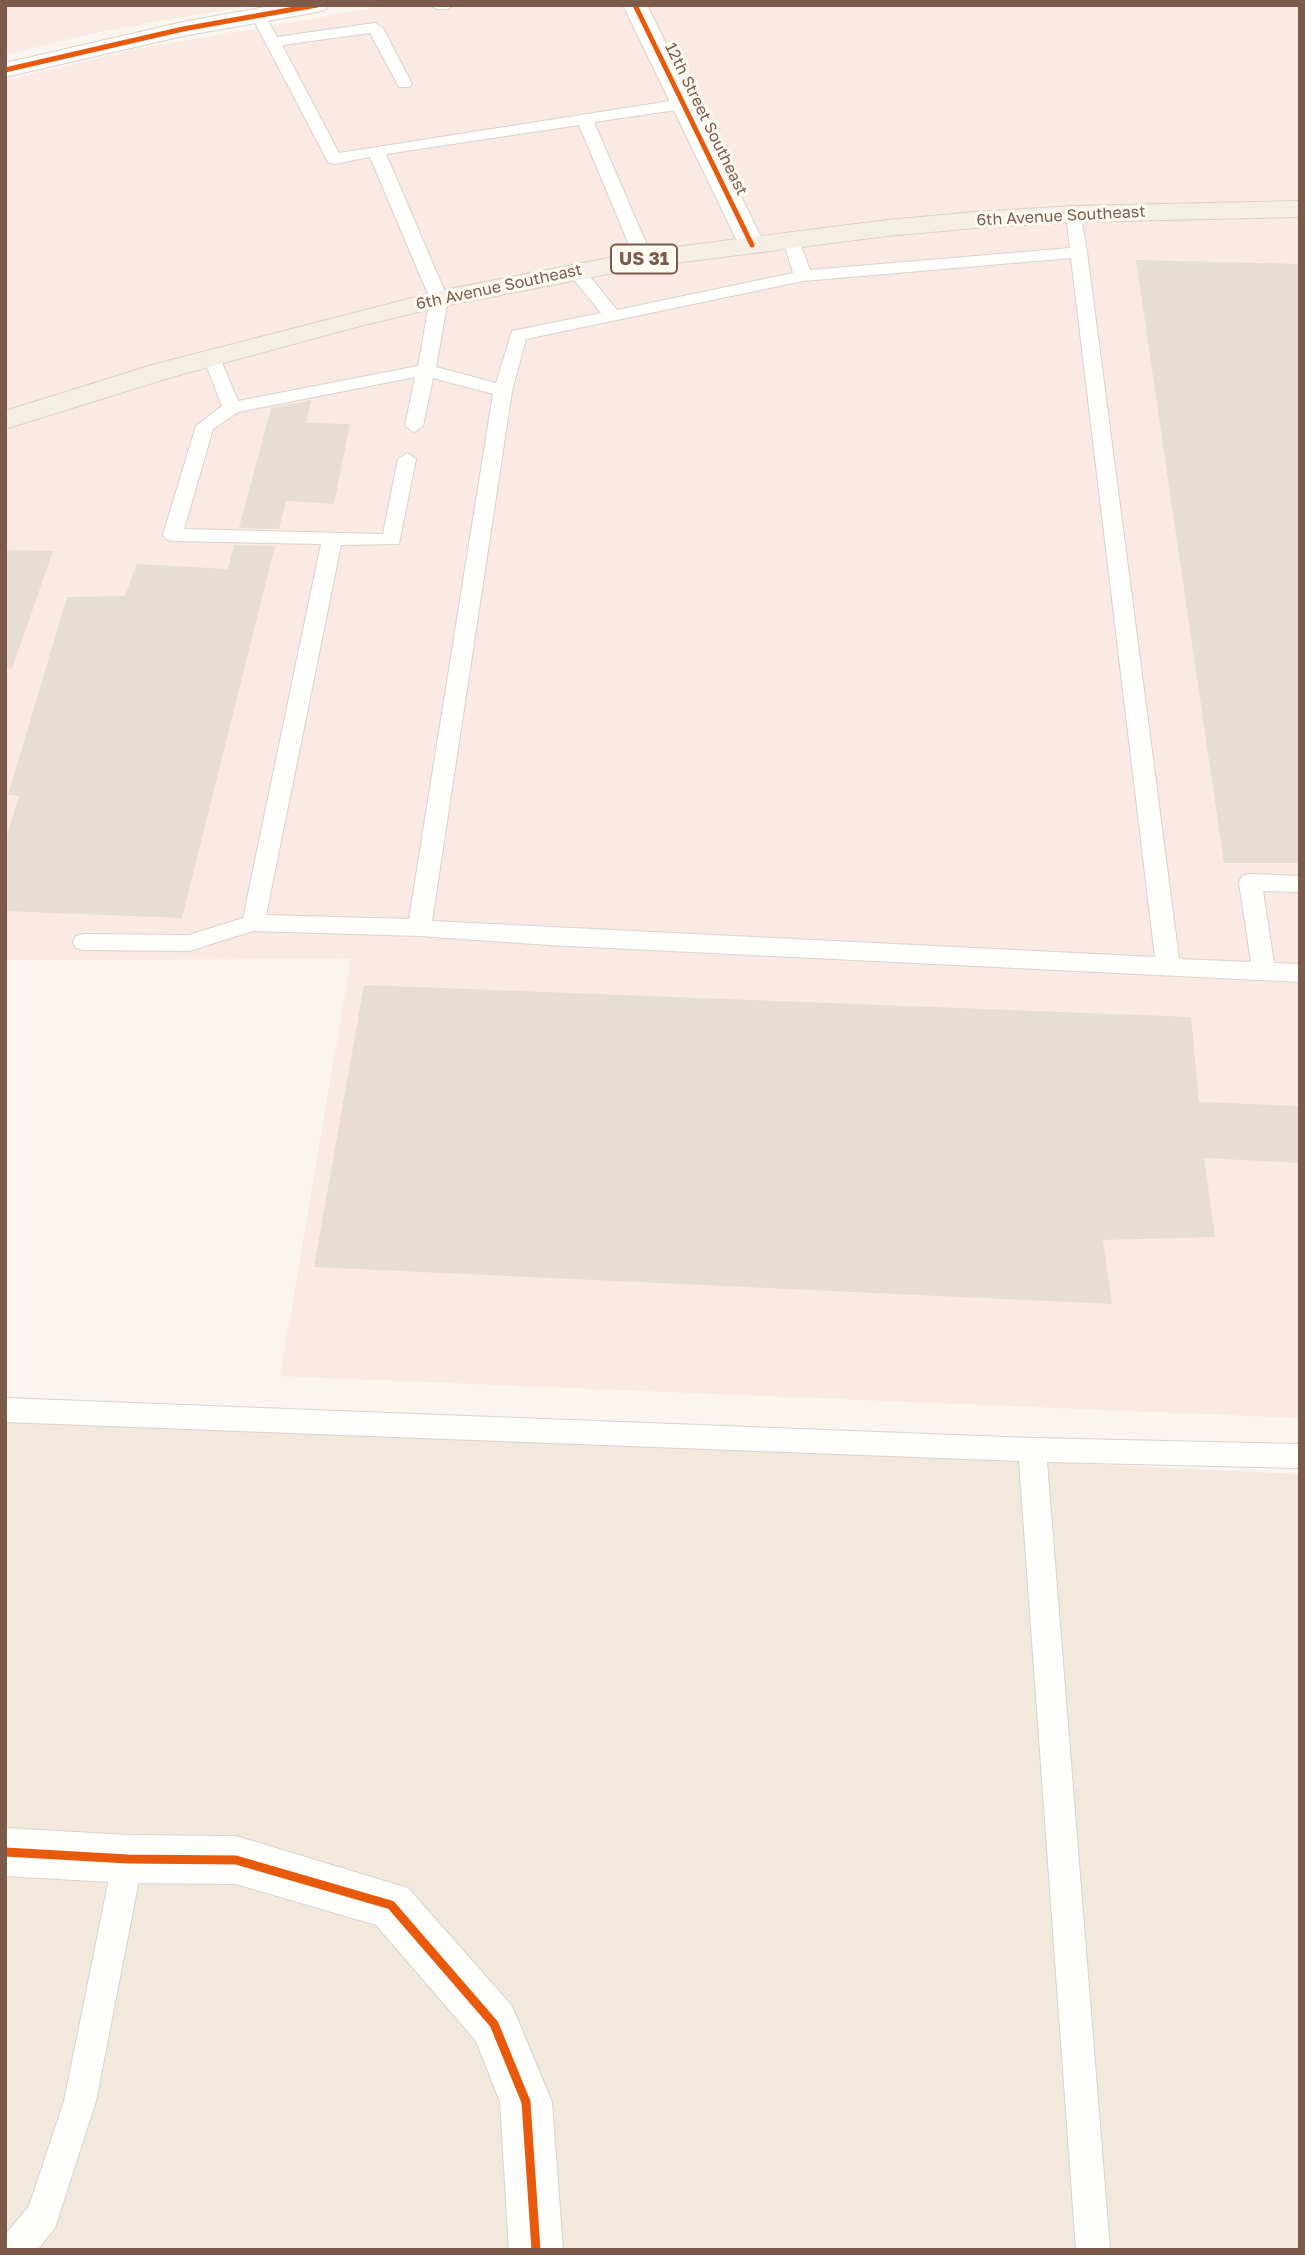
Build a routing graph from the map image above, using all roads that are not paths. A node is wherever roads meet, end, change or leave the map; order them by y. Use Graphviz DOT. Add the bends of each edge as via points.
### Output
graph roads {
  1 [pos="317,5"];
  2 [pos="437,5"];
  3 [pos="447,5"];
  4 [pos="635,5"];
  5 [pos="258,15"];
  6 [pos="273,42"];
  7 [pos="5,70"];
  8 [pos="404,84"];
  9 [pos="683,104"];
  10 [pos="585,119"];
  11 [pos="376,151"];
  12 [pos="1300,209"];
  13 [pos="1074,214"];
  14 [pos="792,240"];
  15 [pos="752,245"];
  16 [pos="1079,252"];
  17 [pos="644,259"];
  18 [pos="576,271"];
  19 [pos="803,276"];
  20 [pos="439,299"];
  21 [pos="613,316"];
  22 [pos="212,357"];
  23 [pos="426,370"];
  24 [pos="503,391"];
  25 [pos="232,408"];
  26 [pos="5,420"];
  27 [pos="414,426"];
  28 [pos="407,459"];
  29 [pos="332,539"];
  30 [pos="1300,884"];
  31 [pos="254,923"];
  32 [pos="418,928"];
  33 [pos="84,942"];
  34 [pos="1168,966"];
  35 [pos="1264,971"];
  36 [pos="1300,973"];
  37 [pos="5,1410"];
  38 [pos="1032,1450"];
  39 [pos="1300,1456"];
  40 [pos="5,1852"];
  41 [pos="128,1858"];
  42 [pos="15,2250"];
  43 [pos="536,2250"];
  44 [pos="1093,2250"];
  1 -- 5 [label="street"];
  2 -- 3 [label="lane"];
  4 -- 9 [label="street, 12th Street Southeast"];
  5 -- 6 [label="lane"];
  5 -- 7 [label="street"];
  6 -- 8 [label="lane" via="375,29"];
  6 -- 11 [label="lane" via="334,159"];
  9 -- 10 [label="lane"];
  9 -- 15 [label="street, 12th Street Southeast"];
  10 -- 11 [label="lane"];
  10 -- 17 [label="lane"];
  11 -- 20 [label="lane"];
  12 -- 13 [label="main road, 6th Avenue Southeast / US 31"];
  13 -- 14 [label="main road, 6th Avenue Southeast / US 31"];
  13 -- 16 [label="lane"];
  14 -- 15 [label="main road, 6th Avenue Southeast / US 31"];
  14 -- 19 [label="lane"];
  15 -- 17 [label="main road, 6th Avenue Southeast / US 31"];
  16 -- 19 [label="lane"];
  16 -- 34 [label="lane"];
  17 -- 18 [label="main road, 6th Avenue Southeast / US 31"];
  18 -- 20 [label="main road, 6th Avenue Southeast / US 31"];
  18 -- 21 [label="lane"];
  19 -- 21 [label="lane"];
  20 -- 22 [label="main road, 6th Avenue Southeast / US 31"];
  20 -- 23 [label="lane"];
  21 -- 24 [label="lane" via="518,335"];
  22 -- 25 [label="lane"];
  22 -- 26 [label="main road, 6th Avenue Southeast / US 31"];
  23 -- 24 [label="lane"];
  23 -- 25 [label="lane"];
  23 -- 27 [label="lane"];
  24 -- 32 [label="lane"];
  25 -- 29 [label="lane" via="205,426 173,535"];
  28 -- 29 [label="lane" via="392,540"];
  29 -- 31 [label="lane"];
  30 -- 35 [label="lane" via="1250,882"];
  31 -- 32 [label="lane"];
  31 -- 33 [label="lane" via="189,943"];
  32 -- 34 [label="lane"];
  34 -- 35 [label="lane"];
  35 -- 36 [label="lane"];
  37 -- 38 [label="lane"];
  38 -- 39 [label="lane"];
  38 -- 44 [label="lane"];
  40 -- 41 [label="street"];
  41 -- 42 [label="lane" via="80,2101 43,2216"];
  41 -- 43 [label="street" via="236,1860 391,1905 494,2024 526,2102"];
}
